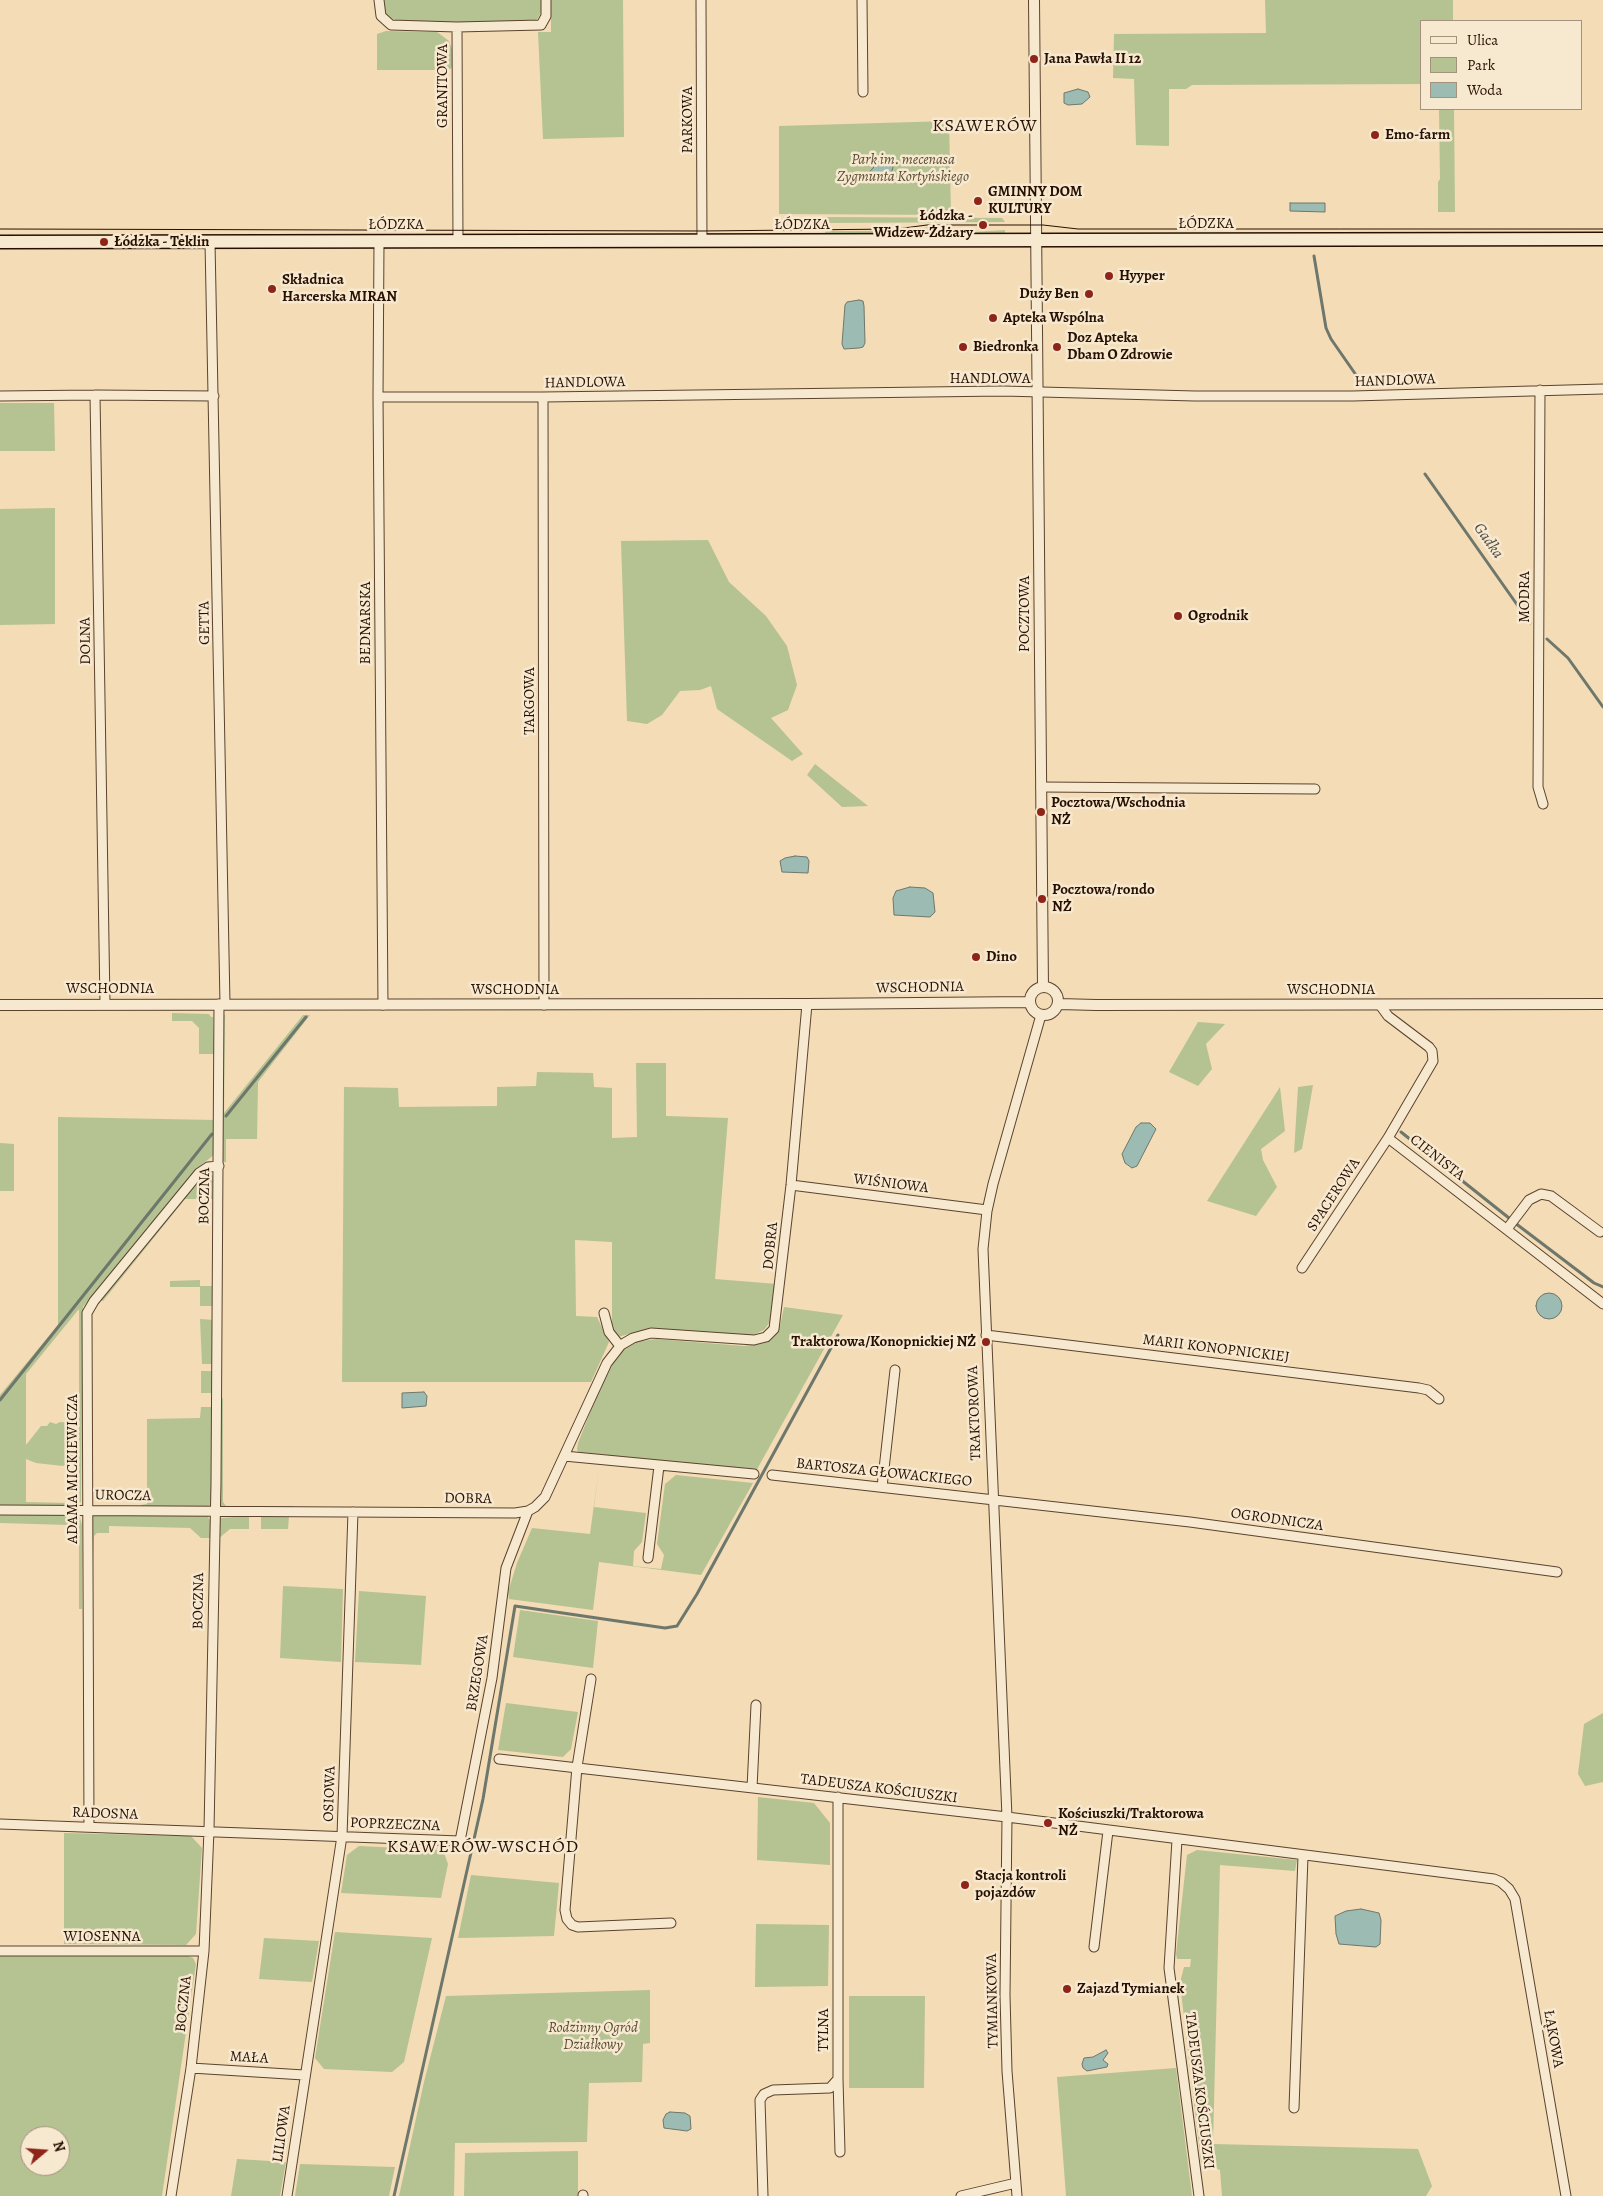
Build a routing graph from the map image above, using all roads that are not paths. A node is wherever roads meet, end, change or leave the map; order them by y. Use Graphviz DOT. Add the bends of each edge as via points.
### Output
graph roads {
  1 [pos="379,0"];
  2 [pos="546,0"];
  3 [pos="701,0"];
  4 [pos="862,0"];
  5 [pos="1034,0"];
  6 [pos="457,27"];
  7 [pos="863,92"];
  8 [pos="1603,239"];
  9 [pos="458,241"];
  10 [pos="702,241"];
  11 [pos="1036,241"];
  12 [pos="0,242"];
  13 [pos="210,242"];
  14 [pos="379,242"];
  15 [pos="1603,389"];
  16 [pos="1540,390"];
  17 [pos="1038,392"];
  18 [pos="96,395"];
  19 [pos="0,396"];
  20 [pos="214,396"];
  21 [pos="378,397"];
  22 [pos="543,397"];
  23 [pos="1041,787"];
  24 [pos="1315,789"];
  25 [pos="1543,804"];
  26 [pos="1043,987"];
  27 [pos="1030,1002"];
  28 [pos="105,1004"];
  29 [pos="222,1004"];
  30 [pos="383,1004"];
  31 [pos="807,1004"];
  32 [pos="1058,1004"];
  33 [pos="1603,1004"];
  34 [pos="0,1005"];
  35 [pos="544,1005"];
  36 [pos="1380,1005"];
  37 [pos="1042,1015"];
  38 [pos="1388,1138"];
  39 [pos="219,1166"];
  40 [pos="791,1185"];
  41 [pos="987,1210"];
  42 [pos="1506,1229"];
  43 [pos="1600,1232"];
  44 [pos="1302,1268"];
  45 [pos="1603,1304"];
  46 [pos="604,1313"];
  47 [pos="986,1335"];
  48 [pos="620,1346"];
  49 [pos="895,1370"];
  50 [pos="1439,1399"];
  51 [pos="564,1456"];
  52 [pos="659,1466"];
  53 [pos="754,1474"];
  54 [pos="772,1475"];
  55 [pos="882,1487"];
  56 [pos="992,1499"];
  57 [pos="86,1509"];
  58 [pos="0,1510"];
  59 [pos="528,1511"];
  60 [pos="215,1512"];
  61 [pos="353,1512"];
  62 [pos="648,1558"];
  63 [pos="1557,1572"];
  64 [pos="591,1679"];
  65 [pos="756,1705"];
  66 [pos="500,1759"];
  67 [pos="577,1767"];
  68 [pos="752,1788"];
  69 [pos="838,1797"];
  70 [pos="1007,1817"];
  71 [pos="0,1824"];
  72 [pos="89,1827"];
  73 [pos="209,1830"];
  74 [pos="1108,1831"];
  75 [pos="342,1836"];
  76 [pos="1177,1840"];
  77 [pos="460,1841"];
  78 [pos="1303,1856"];
  79 [pos="1509,1889"];
  80 [pos="671,1923"];
  81 [pos="1094,1947"];
  82 [pos="0,1951"];
  83 [pos="204,1951"];
  84 [pos="191,2068"];
  85 [pos="304,2075"];
  86 [pos="838,2079"];
  87 [pos="1294,2108"];
  88 [pos="840,2152"];
  89 [pos="1016,2184"];
  90 [pos="171,2196"];
  91 [pos="287,2196"];
  92 [pos="764,2196"];
  93 [pos="961,2196"];
  94 [pos="1017,2196"];
  95 [pos="1199,2196"];
  96 [pos="1566,2196"];
  1 -- 6 [label="street, GRANITOWA" via="381,16 391,25"];
  2 -- 6 [label="street" via="546,16 541,25"];
  3 -- 10 [label="street, PARKOWA"];
  4 -- 7 [label="street"];
  5 -- 11 [label="street, POCZTOWA"];
  6 -- 9 [label="street, GRANITOWA"];
  8 -- 11 [label="main road, ŁÓDZKA"];
  9 -- 10 [label="main road, ŁÓDZKA"];
  9 -- 14 [label="main road, ŁÓDZKA"];
  10 -- 11 [label="main road, ŁÓDZKA"];
  11 -- 17 [label="street, POCZTOWA"];
  12 -- 13 [label="main road, ŁÓDZKA"];
  13 -- 14 [label="main road, ŁÓDZKA"];
  13 -- 20 [label="street, GETTA"];
  14 -- 21 [label="street, BEDNARSKA"];
  15 -- 16 [label="street, HANDLOWA"];
  16 -- 17 [label="street, HANDLOWA" via="1324,396"];
  16 -- 25 [label="street, MODRA" via="1538,787"];
  17 -- 22 [label="street, HANDLOWA"];
  17 -- 23 [label="street, POCZTOWA"];
  18 -- 19 [label="street"];
  18 -- 20 [label="street"];
  18 -- 28 [label="street, DOLNA"];
  20 -- 29 [label="street, GETTA"];
  21 -- 22 [label="street, HANDLOWA"];
  21 -- 30 [label="street, BEDNARSKA"];
  22 -- 35 [label="street, TARGOWA"];
  23 -- 24 [label="street"];
  23 -- 26 [label="street, POCZTOWA"];
  26 -- 27 [label="street" via="1034,992"];
  26 -- 32 [label="street" via="1054,991"];
  27 -- 31 [label="street, WSCHODNIA"];
  27 -- 37 [label="street"];
  28 -- 29 [label="street, WSCHODNIA"];
  28 -- 34 [label="street, WSCHODNIA"];
  29 -- 30 [label="street, WSCHODNIA"];
  29 -- 39 [label="street, BOCZNA"];
  30 -- 35 [label="street, WSCHODNIA"];
  31 -- 35 [label="street, WSCHODNIA"];
  31 -- 40 [label="street, DOBRA"];
  32 -- 36 [label="street, WSCHODNIA"];
  32 -- 37 [label="street" via="1053,1012"];
  33 -- 36 [label="street, WSCHODNIA"];
  36 -- 38 [label="street, CIENISTA" via="1388,1016 1429,1047 1433,1056 1431,1066"];
  37 -- 41 [label="street, TRAKTOROWA"];
  38 -- 42 [label="street, CIENISTA"];
  38 -- 44 [label="street, SPACEROWA"];
  39 -- 57 [label="street, ADAMA MICKIEWICZA" via="208,1167 199,1173 88,1310"];
  39 -- 60 [label="street, BOCZNA"];
  40 -- 41 [label="street, WIŚNIOWA"];
  40 -- 48 [label="street, DOBRA" via="776,1322 770,1334 754,1340 740,1340 651,1333 632,1338"];
  41 -- 47 [label="street, TRAKTOROWA" via="983,1264"];
  42 -- 43 [label="street" via="1529,1200 1541,1194 1551,1196"];
  42 -- 45 [label="street, CIENISTA"];
  46 -- 48 [label="street" via="609,1332"];
  47 -- 50 [label="street, MARII KONOPNICKIEJ" via="1420,1388"];
  47 -- 56 [label="street, TRAKTOROWA"];
  48 -- 51 [label="street, DOBRA" via="607,1363"];
  49 -- 55 [label="street"];
  51 -- 52 [label="street"];
  51 -- 59 [label="street, DOBRA" via="545,1497"];
  52 -- 53 [label="street"];
  52 -- 62 [label="street"];
  54 -- 55 [label="street, BARTOSZA GŁOWACKIEGO"];
  55 -- 56 [label="street, BARTOSZA GŁOWACKIEGO"];
  56 -- 63 [label="street, OGRODNICZA" via="1190,1522"];
  56 -- 70 [label="street, TRAKTOROWA"];
  57 -- 58 [label="street, UROCZA"];
  57 -- 60 [label="street, UROCZA"];
  57 -- 72 [label="street, ADAMA MICKIEWICZA"];
  59 -- 61 [label="street, DOBRA"];
  59 -- 77 [label="street, BRZEGOWA" via="506,1568 492,1678"];
  60 -- 61 [label="street, DOBRA"];
  60 -- 73 [label="street, BOCZNA"];
  61 -- 75 [label="street, OSIOWA"];
  64 -- 67 [label="street"];
  65 -- 68 [label="street"];
  66 -- 67 [label="street, TADEUSZA KOŚCIUSZKI"];
  67 -- 68 [label="street, TADEUSZA KOŚCIUSZKI"];
  67 -- 80 [label="street" via="565,1910 570,1924 578,1927"];
  68 -- 69 [label="street, TADEUSZA KOŚCIUSZKI"];
  69 -- 70 [label="street, TADEUSZA KOŚCIUSZKI"];
  69 -- 86 [label="street, TYLNA"];
  70 -- 74 [label="street, TADEUSZA KOŚCIUSZKI"];
  70 -- 89 [label="street, TYMIANKOWA" via="1005,1995"];
  71 -- 72 [label="street, RADOSNA"];
  72 -- 73 [label="street, RADOSNA"];
  73 -- 75 [label="street, POPRZECZNA"];
  73 -- 83 [label="street, BOCZNA"];
  74 -- 76 [label="street, TADEUSZA KOŚCIUSZKI"];
  74 -- 81 [label="street"];
  75 -- 77 [label="street, POPRZECZNA"];
  75 -- 85 [label="street, OSIOWA"];
  76 -- 78 [label="street, TADEUSZA KOŚCIUSZKI"];
  76 -- 95 [label="street, TADEUSZA KOŚCIUSZKI" via="1169,1968"];
  78 -- 79 [label="street, TADEUSZA KOŚCIUSZKI" via="1494,1879"];
  78 -- 87 [label="street"];
  79 -- 96 [label="street, ŁĄKOWA" via="1515,1899"];
  82 -- 83 [label="street, WIOSENNA"];
  83 -- 84 [label="street, BOCZNA"];
  84 -- 85 [label="street, MAŁA"];
  84 -- 90 [label="street, BOCZNA"];
  85 -- 91 [label="street, LILIOWA"];
  86 -- 88 [label="street, TYLNA"];
  86 -- 92 [label="street" via="830,2088 772,2090 760,2100"];
  89 -- 93 [label="street"];
  89 -- 94 [label="street, TYMIANKOWA"];
}
